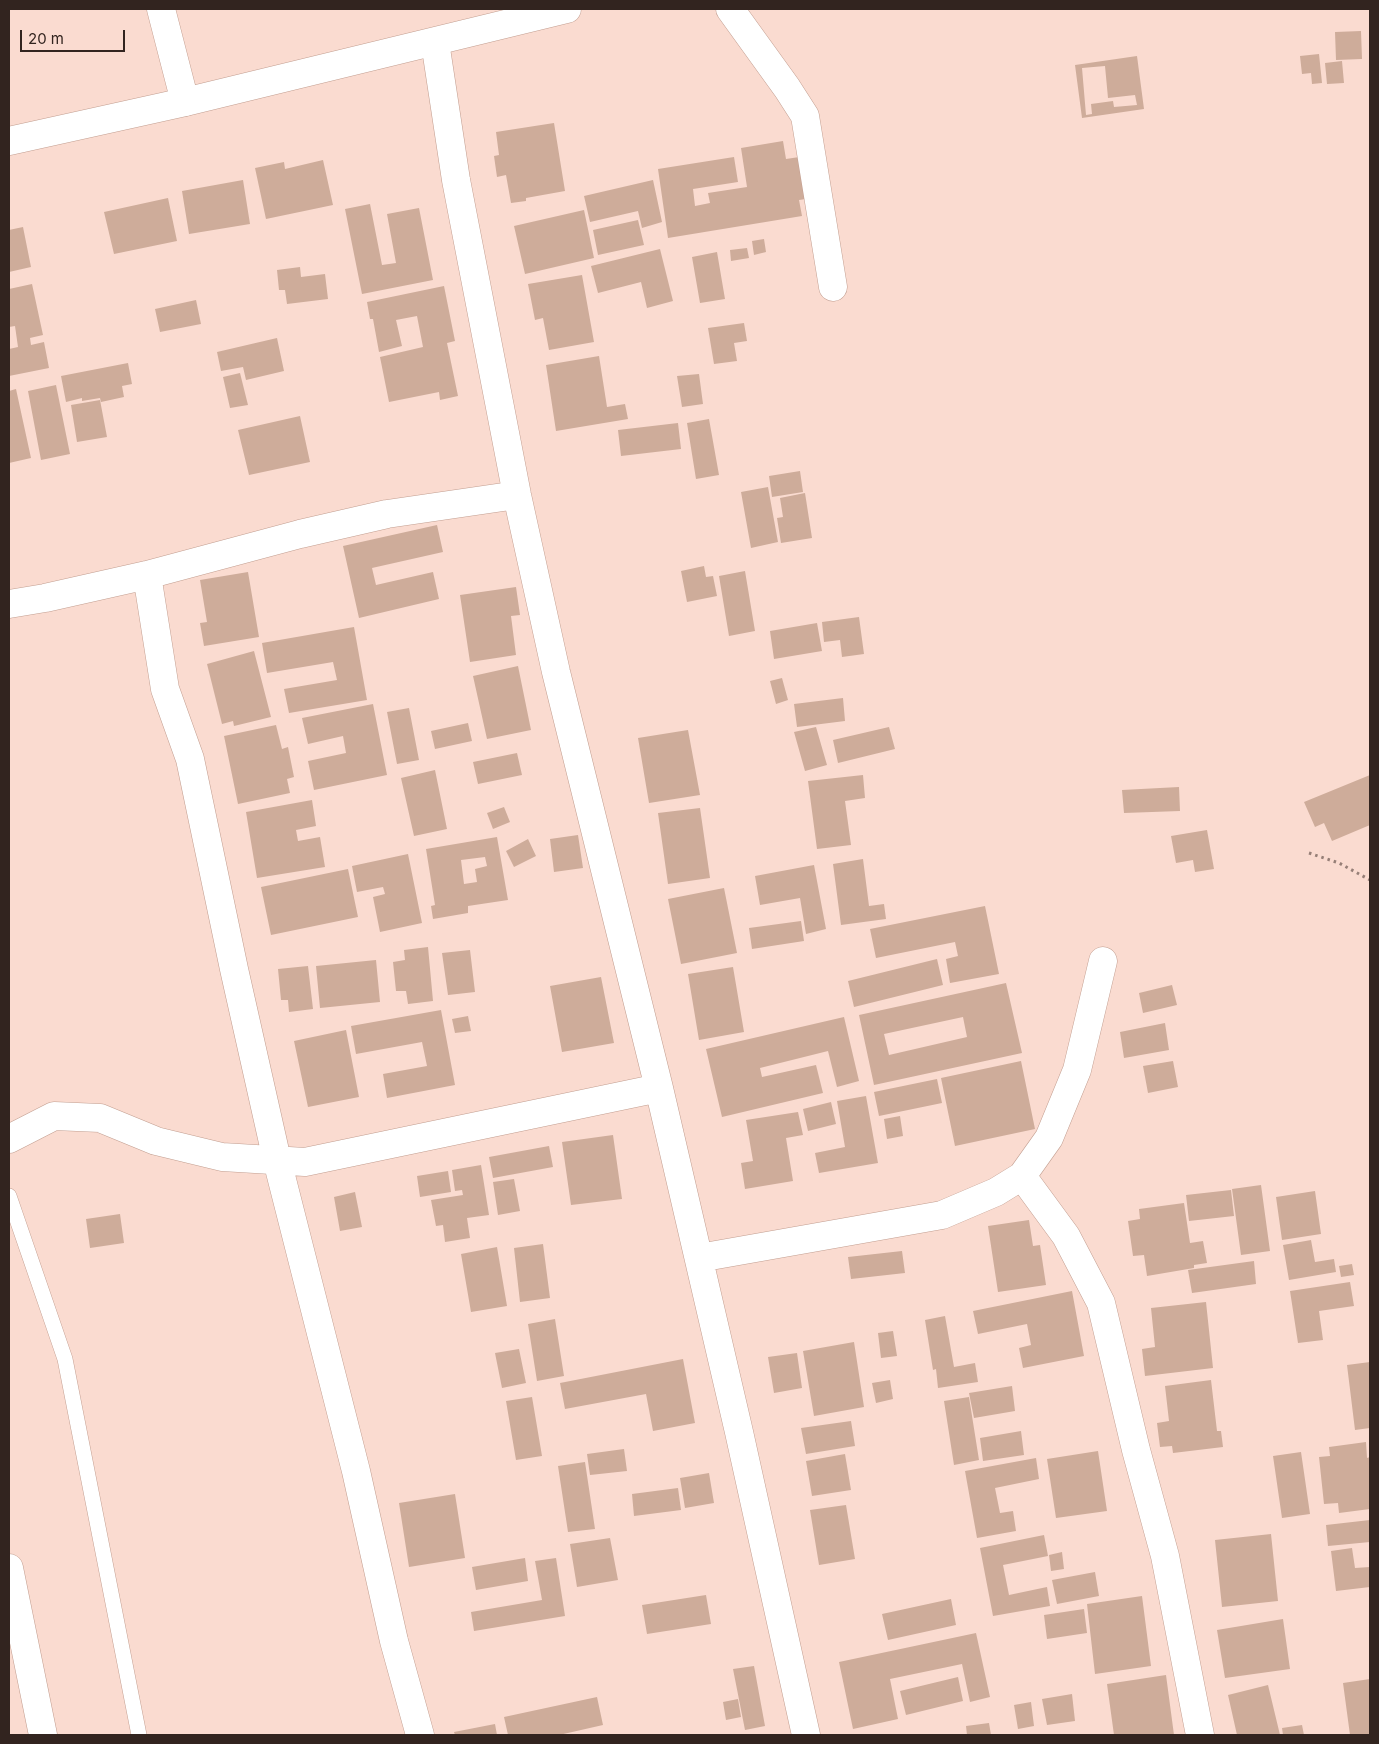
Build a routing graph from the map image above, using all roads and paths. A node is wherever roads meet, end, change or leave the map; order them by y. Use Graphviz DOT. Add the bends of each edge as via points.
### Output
graph roads {
  1 [pos="161,9"];
  2 [pos="567,9"];
  3 [pos="730,9"];
  4 [pos="435,42"];
  5 [pos="185,102"];
  6 [pos="9,140"];
  7 [pos="833,287"];
  8 [pos="517,495"];
  9 [pos="147,575"];
  10 [pos="9,604"];
  11 [pos="1310,852"];
  12 [pos="1370,880"];
  13 [pos="1103,961"];
  14 [pos="659,1088"];
  15 [pos="9,1139"];
  16 [pos="277,1160"];
  17 [pos="1022,1176"];
  18 [pos="9,1196"];
  19 [pos="699,1258"];
  20 [pos="9,1568"];
  21 [pos="43,1735"];
  22 [pos="139,1735"];
  23 [pos="420,1735"];
  24 [pos="806,1735"];
  25 [pos="1200,1735"];
  1 -- 5 [label="street"];
  2 -- 4 [label="street"];
  3 -- 7 [label="street" via="805,116"];
  4 -- 5 [label="street"];
  4 -- 8 [label="street" via="456,180"];
  5 -- 6 [label="street"];
  8 -- 9 [label="street" via="387,514"];
  8 -- 14 [label="street" via="556,672"];
  9 -- 10 [label="street"];
  9 -- 16 [label="street" via="165,689 190,759"];
  11 -- 12 [label="path"];
  13 -- 17 [label="street" via="1077,1070 1049,1138"];
  14 -- 16 [label="street" via="305,1162"];
  14 -- 19 [label="street"];
  15 -- 16 [label="street" via="54,1116 100,1118 156,1141 222,1157"];
  16 -- 23 [label="street" via="356,1471 394,1642"];
  17 -- 19 [label="street" via="996,1192 942,1215"];
  17 -- 25 [label="street" via="1066,1236 1101,1303 1165,1556"];
  18 -- 22 [label="lane" via="65,1359"];
  19 -- 24 [label="street"];
  20 -- 21 [label="street"];
}
